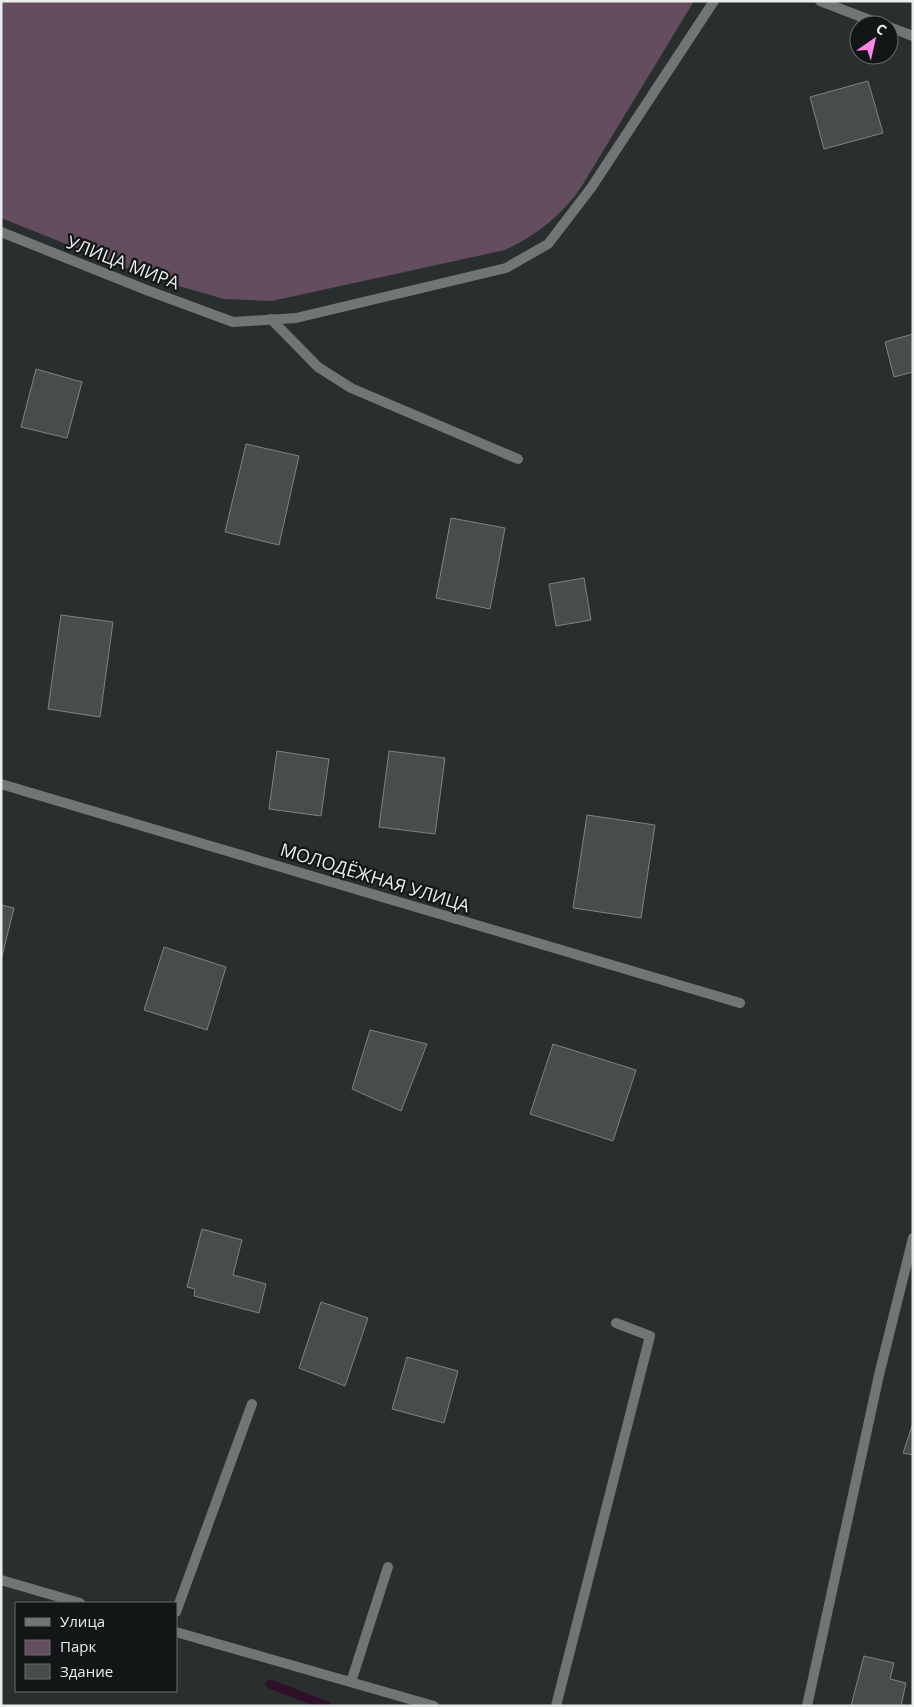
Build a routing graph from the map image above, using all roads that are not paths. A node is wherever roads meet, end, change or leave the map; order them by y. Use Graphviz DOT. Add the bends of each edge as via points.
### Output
graph roads {
  1 [pos="714,1"];
  2 [pos="820,1"];
  3 [pos="857,15"];
  4 [pos="899,31"];
  5 [pos="913,36"];
  6 [pos="1,232"];
  7 [pos="270,319"];
  8 [pos="518,459"];
  9 [pos="1,784"];
  10 [pos="740,1003"];
  11 [pos="913,1238"];
  12 [pos="616,1323"];
  13 [pos="252,1404"];
  14 [pos="388,1567"];
  15 [pos="1,1580"];
  16 [pos="77,1602"];
  17 [pos="178,1607"];
  18 [pos="178,1633"];
  19 [pos="352,1682"];
  20 [pos="434,1706"];
  21 [pos="556,1706"];
  22 [pos="808,1706"];
  1 -- 7 [label="street" via="591,188 548,244 506,268 296,318"];
  2 -- 3 [label="street"];
  4 -- 5 [label="street"];
  6 -- 7 [label="street, УЛИЦА МИРА" via="233,322"];
  7 -- 8 [label="street" via="318,367 351,388"];
  9 -- 10 [label="street, МОЛОДЁЖНАЯ УЛИЦА"];
  11 -- 22 [label="street" via="879,1375"];
  12 -- 21 [label="street" via="650,1336"];
  13 -- 17 [label="street"];
  14 -- 19 [label="street"];
  15 -- 16 [label="street"];
  18 -- 19 [label="street"];
  19 -- 20 [label="street"];
}
